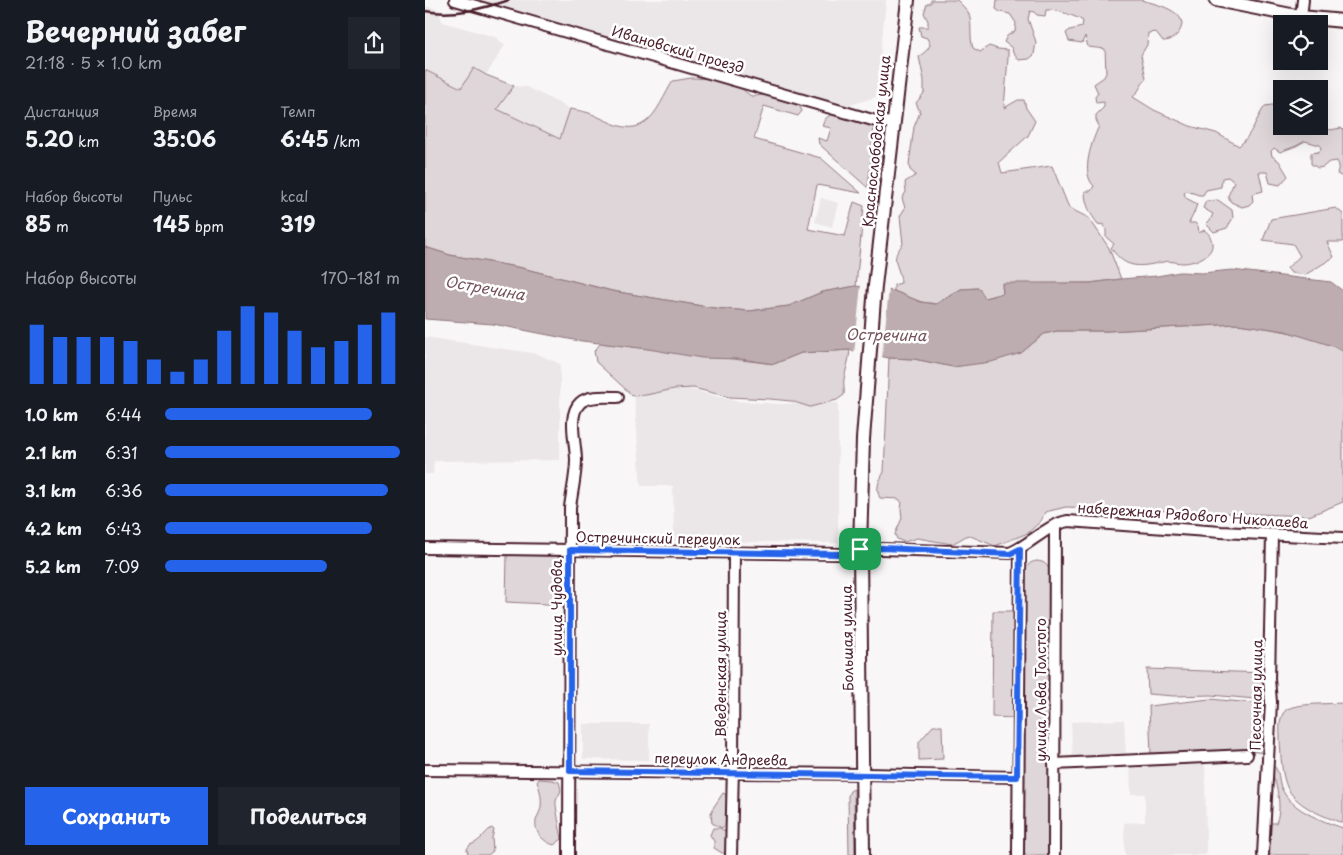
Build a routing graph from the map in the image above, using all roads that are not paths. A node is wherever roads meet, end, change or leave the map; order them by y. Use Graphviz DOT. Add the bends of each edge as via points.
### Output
graph roads {
  1 [pos="455,0"];
  2 [pos="908,0"];
  3 [pos="1217,0"];
  4 [pos="1303,0"];
  5 [pos="1291,15"];
  6 [pos="1301,15"];
  7 [pos="1328,20"];
  8 [pos="1343,21"];
  9 [pos="893,123"];
  10 [pos="868,361"];
  11 [pos="618,397"];
  12 [pos="1055,525"];
  13 [pos="1272,534"];
  14 [pos="1343,538"];
  15 [pos="425,548"];
  16 [pos="860,549"];
  17 [pos="1020,549"];
  18 [pos="570,550"];
  19 [pos="734,554"];
  20 [pos="1247,755"];
  21 [pos="1054,764"];
  22 [pos="425,770"];
  23 [pos="570,771"];
  24 [pos="733,773"];
  25 [pos="863,774"];
  26 [pos="1017,777"];
  27 [pos="569,855"];
  28 [pos="731,855"];
  29 [pos="863,855"];
  30 [pos="1018,855"];
  31 [pos="1054,855"];
  32 [pos="1263,855"];
  1 -- 9 [label="street, Ивановский проезд"];
  2 -- 9 [label="main road, Краснослободская улица"];
  3 -- 5 [label="main road"];
  4 -- 6 [label="street"];
  7 -- 8 [label="main road"];
  9 -- 10 [label="main road, Краснослободская улица"];
  10 -- 16 [label="main road, Большая улица"];
  11 -- 18 [label="street, улица Чудова" via="585,400 574,414 576,460 570,507"];
  12 -- 13 [label="street, набережная Рядового Николаева" via="1068,521"];
  12 -- 17 [label="street, набережная Рядового Николаева"];
  12 -- 21 [label="street, улица Льва Толстого"];
  13 -- 14 [label="street, набережная Рядового Николаева"];
  13 -- 32 [label="street, Песочная улица" via="1271,702"];
  15 -- 18 [label="street, Остречинский переулок"];
  16 -- 17 [label="street, Остречинский переулок" via="1010,554"];
  16 -- 19 [label="street, Остречинский переулок" via="841,554"];
  16 -- 25 [label="main road, Большая улица"];
  17 -- 26 [label="street, улица Льва Толстого"];
  18 -- 19 [label="street, Остречинский переулок"];
  18 -- 23 [label="street, улица Чудова"];
  19 -- 24 [label="street, Введенская улица"];
  20 -- 21 [label="street"];
  21 -- 31 [label="street, улица Льва Толстого"];
  22 -- 23 [label="street, переулок Андреева"];
  23 -- 24 [label="street, переулок Андреева"];
  23 -- 27 [label="street, улица Чудова"];
  24 -- 25 [label="street, переулок Андреева"];
  24 -- 28 [label="street, Введенская улица"];
  25 -- 26 [label="street, переулок Андреева"];
  25 -- 29 [label="main road, Большая улица"];
  26 -- 30 [label="street, улица Льва Толстого"];
}
